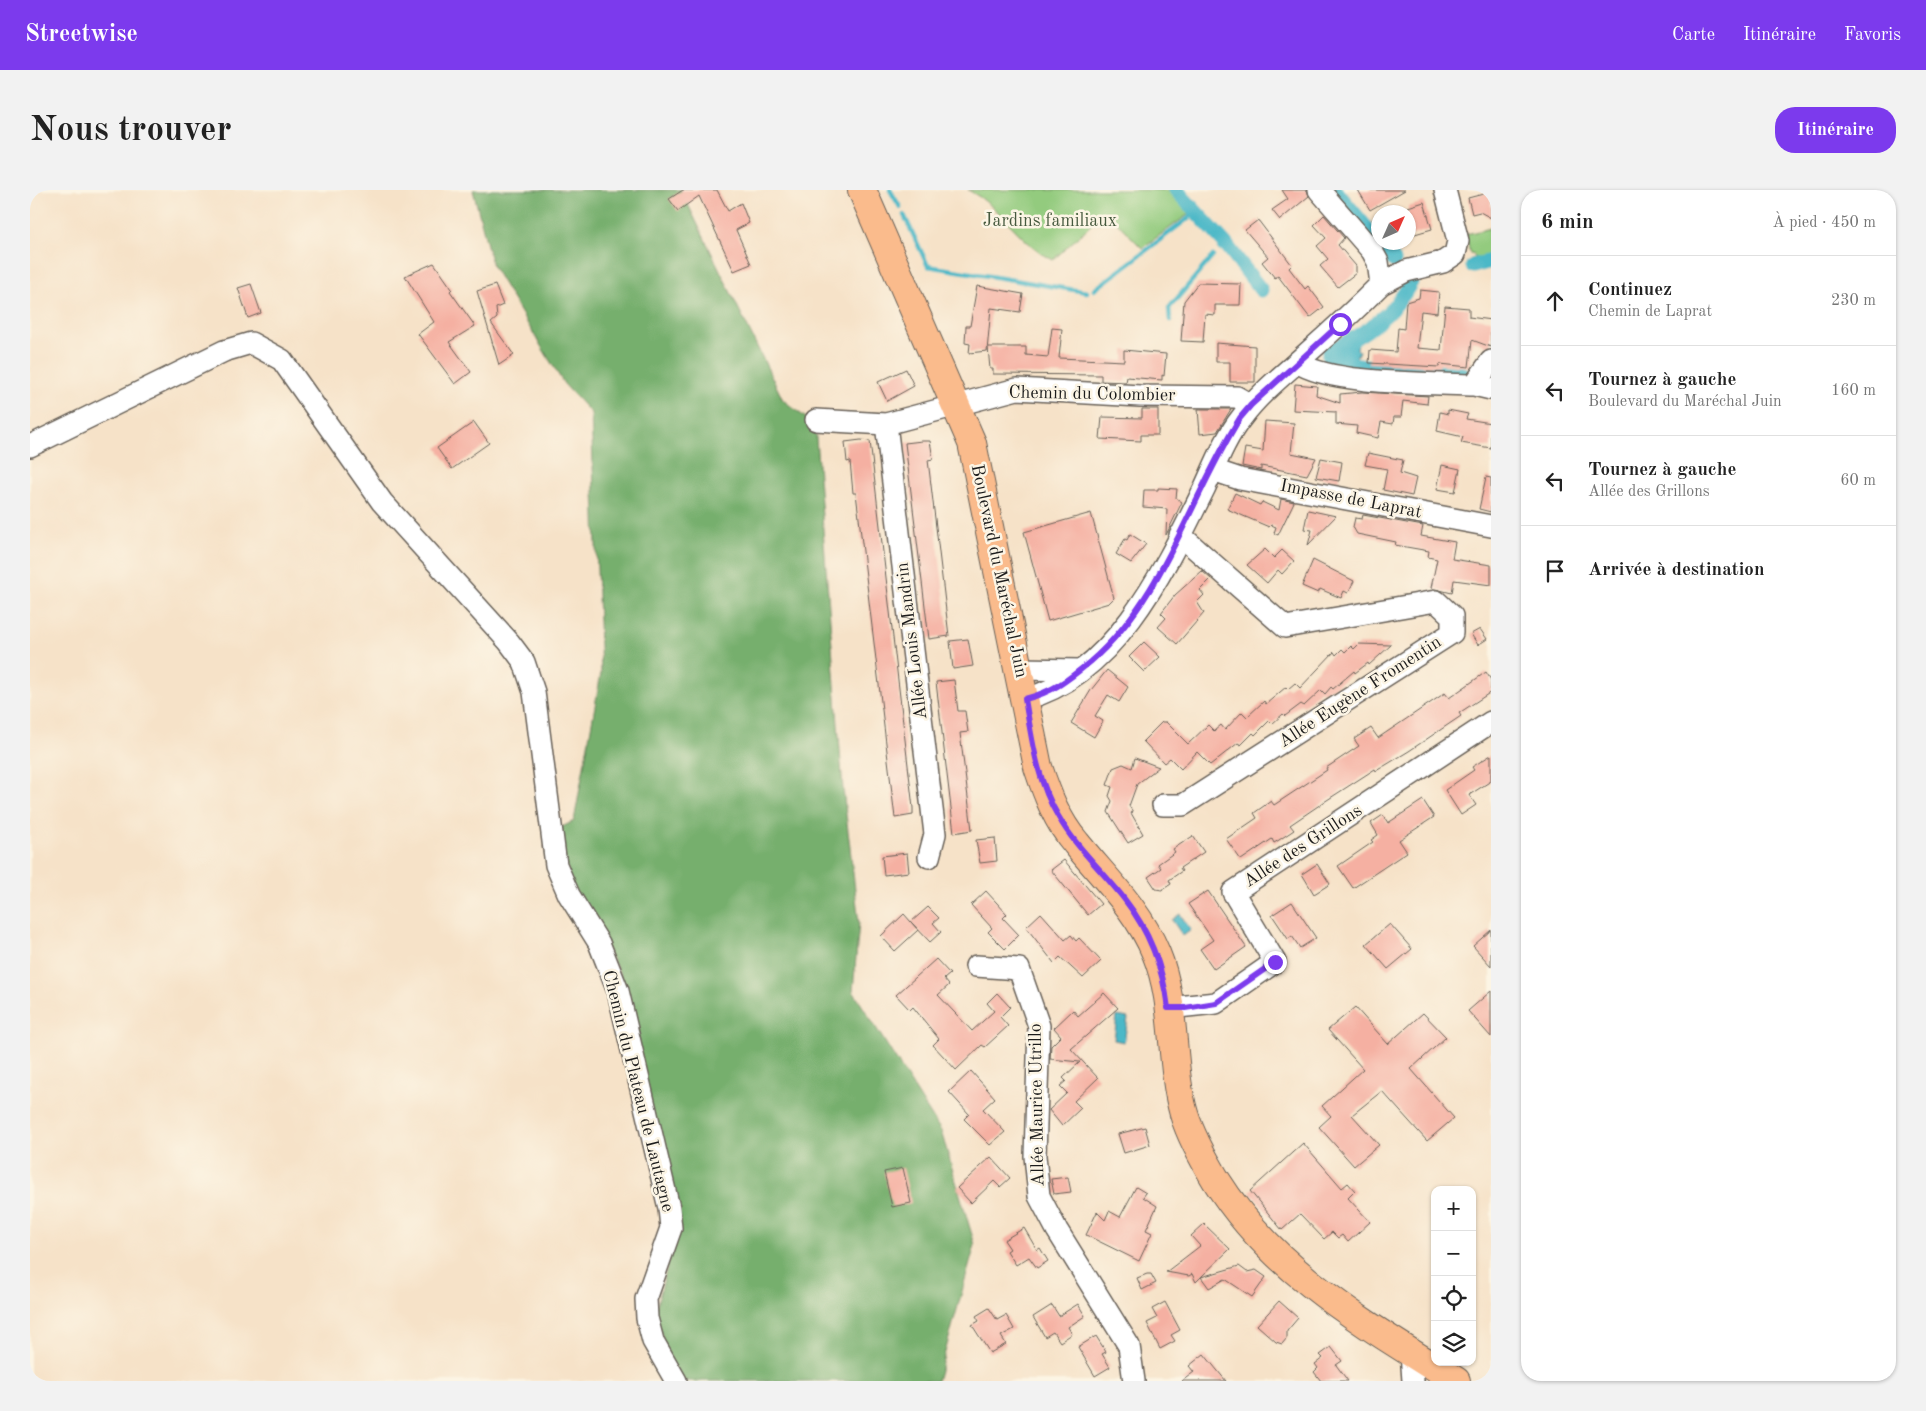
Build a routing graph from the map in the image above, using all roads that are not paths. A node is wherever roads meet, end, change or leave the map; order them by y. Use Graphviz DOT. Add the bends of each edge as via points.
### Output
graph roads {
  1 [pos="862,190"];
  2 [pos="1319,190"];
  3 [pos="1445,190"];
  4 [pos="1394,277"];
  5 [pos="1491,361"];
  6 [pos="1297,362"];
  7 [pos="1482,387"];
  8 [pos="957,405"];
  9 [pos="1251,405"];
  10 [pos="816,420"];
  11 [pos="886,424"];
  12 [pos="30,446"];
  13 [pos="1213,470"];
  14 [pos="1491,526"];
  15 [pos="1180,535"];
  16 [pos="1019,669"];
  17 [pos="1080,670"];
  18 [pos="1025,699"];
  19 [pos="1491,722"];
  20 [pos="1163,805"];
  21 [pos="929,857"];
  22 [pos="976,966"];
  23 [pos="1168,1008"];
  24 [pos="1411,1352"];
  25 [pos="676,1381"];
  26 [pos="1134,1381"];
  27 [pos="1413,1381"];
  28 [pos="1456,1381"];
  1 -- 8 [label="main road, Boulevard du Maréchal Juin"];
  2 -- 4 [label="street"];
  3 -- 4 [label="street" via="1458,241 1455,254 1443,262"];
  4 -- 6 [label="street"];
  5 -- 7 [label="street"];
  6 -- 7 [label="street" via="1306,368 1347,378"];
  6 -- 9 [label="street"];
  8 -- 9 [label="street, Chemin du Colombier" via="1016,389 1140,396 1237,397"];
  8 -- 11 [label="street, Chemin du Colombier"];
  8 -- 16 [label="main road, Boulevard du Maréchal Juin" via="972,443"];
  9 -- 13 [label="street" via="1231,433"];
  10 -- 11 [label="street, Chemin du Colombier"];
  11 -- 21 [label="street, Allée Louis Mandrin" via="935,834"];
  12 -- 25 [label="street, Chemin du Plateau de Lautagne" via="224,351 251,343 282,360 382,502 524,662 534,692 556,865 569,895 599,943 618,990 669,1208 671,1228 646,1299 647,1318 654,1341"];
  13 -- 14 [label="street, Impasse de Laprat" via="1240,478"];
  13 -- 15 [label="street"];
  15 -- 17 [label="street" via="1134,614"];
  15 -- 20 [label="street, Allée Eugène Fromentin" via="1285,627 1436,601 1452,616 1452,633 1183,805"];
  16 -- 17 [label="street"];
  16 -- 18 [label="main road, Boulevard du Maréchal Juin"];
  17 -- 18 [label="street" via="1066,683"];
  18 -- 23 [label="main road, Boulevard du Maréchal Juin" via="1038,767 1057,816 1075,843 1142,924 1165,982"];
  19 -- 23 [label="street, Allée des Grillons" via="1233,892 1275,962 1216,1003"];
  22 -- 26 [label="street, Allée Maurice Utrillo" via="1019,969 1039,1026 1035,1156 1039,1196 1129,1346"];
  23 -- 24 [label="main road, Boulevard du Maréchal Juin" via="1174,1069 1184,1115 1206,1164 1240,1216 1303,1279"];
  24 -- 27 [label="street"];
  24 -- 28 [label="main road, Boulevard du Maréchal Juin"];
}
